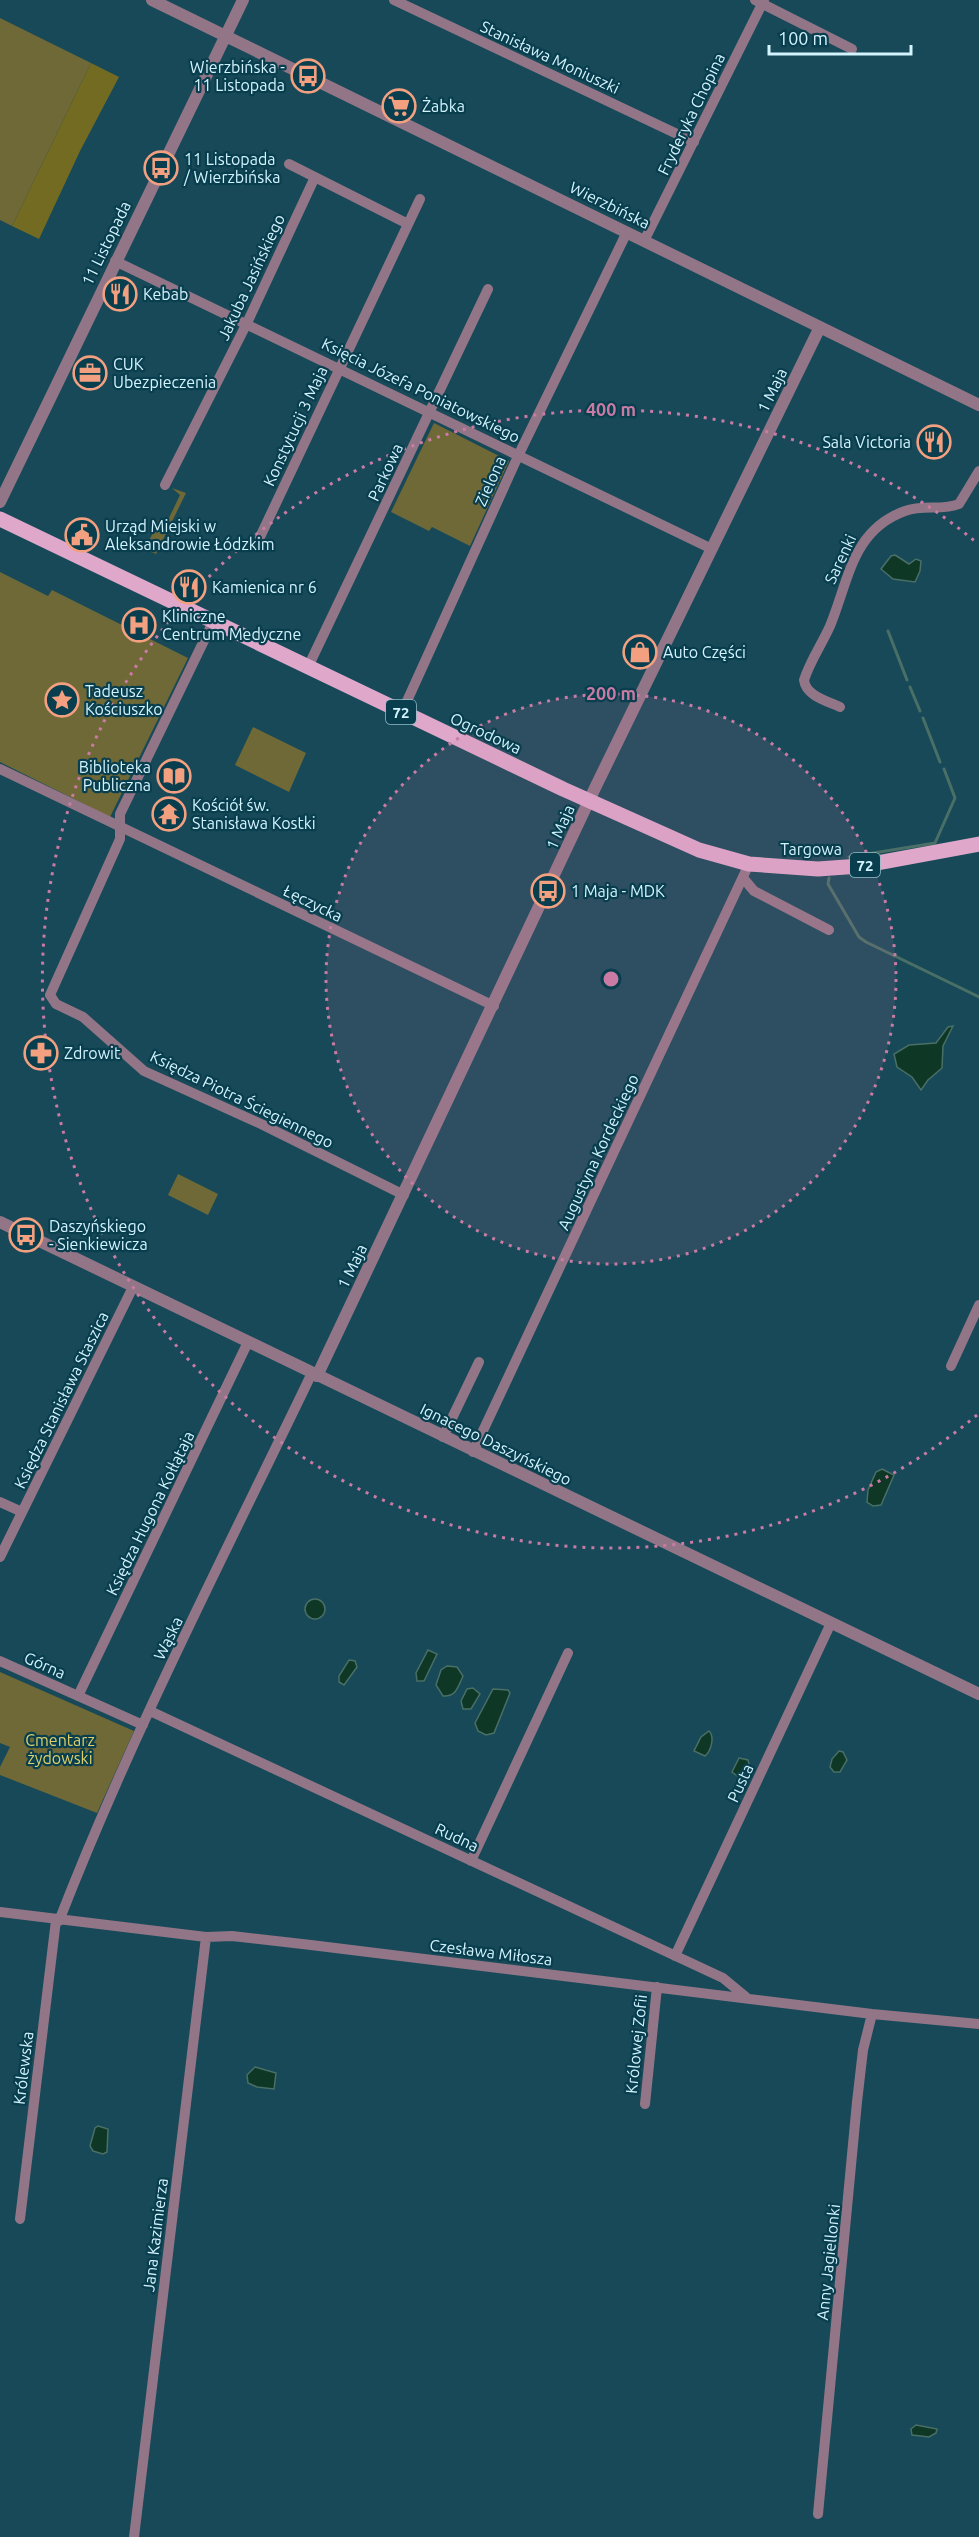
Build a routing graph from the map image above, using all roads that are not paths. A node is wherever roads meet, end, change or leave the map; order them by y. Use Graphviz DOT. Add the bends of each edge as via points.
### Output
graph roads {
  1 [pos="152,0"];
  2 [pos="243,0"];
  3 [pos="394,0"];
  4 [pos="760,1"];
  5 [pos="226,36"];
  6 [pos="852,49"];
  7 [pos="694,142"];
  8 [pos="289,164"];
  9 [pos="315,177"];
  10 [pos="420,199"];
  11 [pos="408,224"];
  12 [pos="627,232"];
  13 [pos="644,241"];
  14 [pos="115,261"];
  15 [pos="488,289"];
  16 [pos="247,323"];
  17 [pos="820,327"];
  18 [pos="338,367"];
  19 [pos="979,405"];
  20 [pos="430,411"];
  21 [pos="519,454"];
  22 [pos="979,471"];
  23 [pos="165,485"];
  24 [pos="0,502"];
  25 [pos="0,519"];
  26 [pos="260,537"];
  27 [pos="712,549"];
  28 [pos="213,622"];
  29 [pos="308,668"];
  30 [pos="840,707"];
  31 [pos="402,712"];
  32 [pos="0,769"];
  33 [pos="589,802"];
  34 [pos="120,827"];
  35 [pos="979,844"];
  36 [pos="746,871"];
  37 [pos="829,930"];
  38 [pos="494,1006"];
  39 [pos="404,1195"];
  40 [pos="0,1222"];
  41 [pos="133,1287"];
  42 [pos="979,1305"];
  43 [pos="248,1342"];
  44 [pos="478,1362"];
  45 [pos="951,1365"];
  46 [pos="315,1374"];
  47 [pos="443,1437"];
  48 [pos="473,1452"];
  49 [pos="0,1502"];
  50 [pos="22,1512"];
  51 [pos="0,1557"];
  52 [pos="831,1623"];
  53 [pos="568,1653"];
  54 [pos="0,1661"];
  55 [pos="979,1694"];
  56 [pos="78,1696"];
  57 [pos="150,1711"];
  58 [pos="143,1725"];
  59 [pos="471,1861"];
  60 [pos="0,1912"];
  61 [pos="57,1920"];
  62 [pos="206,1937"];
  63 [pos="675,1956"];
  64 [pos="657,1987"];
  65 [pos="747,1997"];
  66 [pos="872,2014"];
  67 [pos="979,2024"];
  68 [pos="645,2104"];
  69 [pos="20,2219"];
  70 [pos="818,2514"];
  71 [pos="134,2537"];
  1 -- 5 [label="street, Wierzbińska"];
  2 -- 5 [label="street, 11 Listopada"];
  3 -- 7 [label="street, Stanisława Moniuszki"];
  4 -- 6 [label="street"];
  4 -- 7 [label="street, Fryderyka Chopina"];
  5 -- 12 [label="street, Wierzbińska"];
  5 -- 14 [label="street, 11 Listopada"];
  7 -- 13 [label="street, Fryderyka Chopina"];
  8 -- 9 [label="street"];
  9 -- 11 [label="street"];
  9 -- 16 [label="street, Jakuba Jasińskiego"];
  10 -- 11 [label="street, Konstytucji 3 Maja"];
  11 -- 18 [label="street, Konstytucji 3 Maja"];
  12 -- 13 [label="street, Wierzbińska"];
  12 -- 21 [label="street, Zielona"];
  13 -- 17 [label="street, Wierzbińska"];
  14 -- 16 [label="street, Księcia Józefa Poniatowskiego"];
  14 -- 24 [label="street, 11 Listopada"];
  15 -- 20 [label="street, Parkowa"];
  16 -- 18 [label="street, Księcia Józefa Poniatowskiego"];
  16 -- 23 [label="street, Jakuba Jasińskiego"];
  17 -- 19 [label="street, Wierzbińska"];
  17 -- 27 [label="street, 1 Maja"];
  18 -- 20 [label="street, Księcia Józefa Poniatowskiego"];
  18 -- 26 [label="street, Konstytucji 3 Maja"];
  20 -- 21 [label="street, Księcia Józefa Poniatowskiego"];
  20 -- 29 [label="street, Parkowa"];
  21 -- 27 [label="street, Księcia Józefa Poniatowskiego"];
  21 -- 31 [label="street, Zielona"];
  22 -- 30 [label="street, Sarenki" via="959,504 897,514 871,531 859,550 804,680 811,693"];
  25 -- 28 [label="main road, 72"];
  27 -- 33 [label="street, 1 Maja"];
  28 -- 29 [label="main road, Ogrodowa / 72"];
  28 -- 34 [label="street" via="120,814"];
  29 -- 31 [label="main road, Ogrodowa / 72"];
  31 -- 33 [label="main road, Ogrodowa / 72"];
  32 -- 34 [label="street, Łęczycka"];
  33 -- 36 [label="main road, Ogrodowa / 72"];
  33 -- 38 [label="street, 1 Maja"];
  34 -- 38 [label="street, Łęczycka"];
  34 -- 39 [label="street, Księdza Piotra Ściegiennego" via="120,839 50,994 57,1004 83,1017 144,1071"];
  35 -- 36 [label="main road, Targowa / 72" via="834,868"];
  36 -- 37 [label="street, Ogrodowa" via="754,891"];
  36 -- 48 [label="street, Augustyna Kordeckiego"];
  38 -- 39 [label="street, 1 Maja"];
  39 -- 46 [label="street, 1 Maja"];
  40 -- 41 [label="street, Ignacego Daszyńskiego"];
  41 -- 43 [label="street, Ignacego Daszyńskiego"];
  41 -- 50 [label="street, Księdza Stanisława Staszica"];
  42 -- 45 [label="street"];
  43 -- 46 [label="street, Ignacego Daszyńskiego"];
  43 -- 56 [label="street, Księdza Hugona Kołłątaja"];
  44 -- 47 [label="street"];
  46 -- 47 [label="street, Ignacego Daszyńskiego"];
  46 -- 57 [label="street, Wąska"];
  47 -- 48 [label="street, Ignacego Daszyńskiego"];
  48 -- 52 [label="street, Ignacego Daszyńskiego"];
  49 -- 50 [label="street"];
  50 -- 51 [label="street, Księdza Stanisława Staszica"];
  52 -- 55 [label="street, Ignacego Daszyńskiego"];
  52 -- 63 [label="street, Pusta"];
  53 -- 59 [label="street"];
  54 -- 56 [label="street, Górna"];
  56 -- 58 [label="street"];
  57 -- 58 [label="street, Wąska"];
  57 -- 59 [label="street, Rudna"];
  58 -- 61 [label="street, Wąska"];
  59 -- 63 [label="street, Rudna"];
  60 -- 61 [label="street, Czesława Miłosza"];
  61 -- 62 [label="street, Czesława Miłosza"];
  61 -- 69 [label="street, Królewska"];
  62 -- 64 [label="street, Czesława Miłosza" via="311,1944"];
  62 -- 71 [label="street, Jana Kazimierza"];
  63 -- 65 [label="street, Rudna" via="723,1978"];
  64 -- 65 [label="street, Czesława Miłosza"];
  64 -- 68 [label="street, Królowej Zofii"];
  65 -- 66 [label="street, Czesława Miłosza"];
  66 -- 67 [label="street, Czesława Miłosza"];
  66 -- 70 [label="street, Anny Jagiellonki" via="857,2102"];
}
